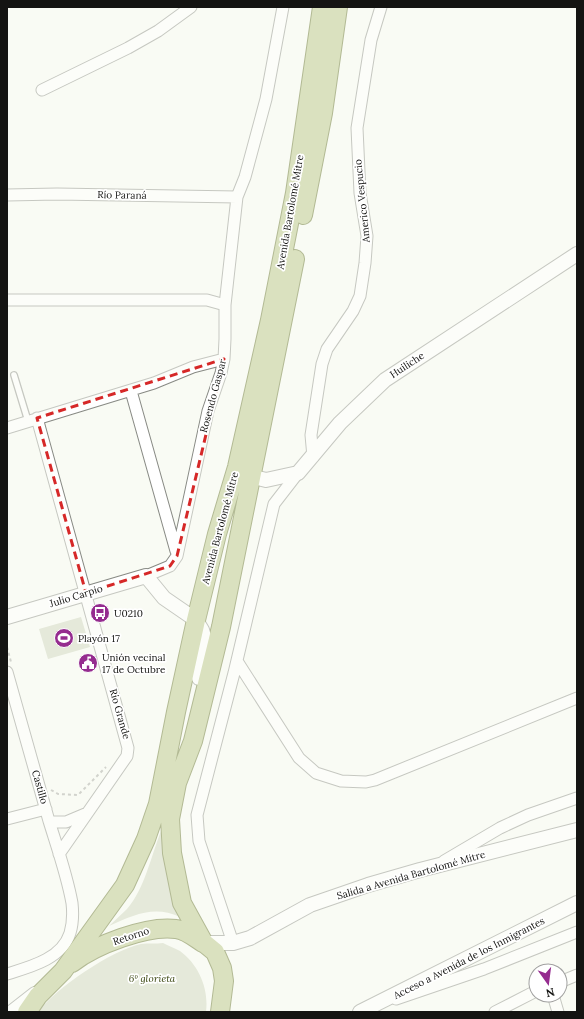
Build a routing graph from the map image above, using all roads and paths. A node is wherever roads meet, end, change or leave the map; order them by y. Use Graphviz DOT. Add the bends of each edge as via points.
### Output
graph roads {
  1 [pos="192,7"];
  2 [pos="283,7"];
  3 [pos="322,7"];
  4 [pos="338,7"];
  5 [pos="381,7"];
  6 [pos="42,90"];
  7 [pos="7,190"];
  8 [pos="57,194"];
  9 [pos="7,196"];
  10 [pos="237,197"];
  11 [pos="577,254"];
  12 [pos="7,300"];
  13 [pos="224,305"];
  14 [pos="224,359"];
  15 [pos="14,375"];
  16 [pos="131,391"];
  17 [pos="32,420"];
  18 [pos="7,428"];
  19 [pos="313,457"];
  20 [pos="298,473"];
  21 [pos="250,476"];
  22 [pos="177,556"];
  23 [pos="146,576"];
  24 [pos="86,593"];
  25 [pos="7,617"];
  26 [pos="196,620"];
  27 [pos="7,647"];
  28 [pos="237,661"];
  29 [pos="9,667"];
  30 [pos="577,698"];
  31 [pos="196,732"];
  32 [pos="109,764"];
  33 [pos="48,786"];
  34 [pos="577,798"];
  35 [pos="46,808"];
  36 [pos="86,813"];
  37 [pos="7,819"];
  38 [pos="50,822"];
  39 [pos="577,830"];
  40 [pos="59,854"];
  41 [pos="436,865"];
  42 [pos="577,903"];
  43 [pos="577,932"];
  44 [pos="204,943"];
  45 [pos="233,943"];
  46 [pos="63,971"];
  47 [pos="7,974"];
  48 [pos="528,995"];
  49 [pos="12,1012"];
  50 [pos="27,1012"];
  51 [pos="220,1012"];
  52 [pos="361,1012"];
  53 [pos="494,1012"];
  1 -- 6 [label="street" via="128,48"];
  2 -- 10 [label="street, Rosendo Gaspar" via="266,99 246,177"];
  3 -- 26 [label="main road, Avenida Bartolomé Mitre" via="295,193 270,320 237,467"];
  4 -- 21 [label="main road, Avenida Bartolomé Mitre" via="323,114"];
  5 -- 19 [label="street, Americo Vespucio" via="371,40 357,128 360,193 367,236 365,263 360,296 327,349 322,364 311,435"];
  7 -- 8 [label="street"];
  8 -- 9 [label="street, Río Paraná"];
  8 -- 10 [label="street, Río Paraná"];
  10 -- 13 [label="street, Rosendo Gaspar"];
  11 -- 19 [label="street, Huiliche" via="385,380 340,423"];
  12 -- 13 [label="street" via="207,300"];
  13 -- 14 [label="street, Rosendo Gaspar"];
  14 -- 16 [label="street" via="193,367"];
  14 -- 22 [label="street, Rosendo Gaspar" via="208,411"];
  15 -- 17 [label="lane"];
  16 -- 17 [label="street"];
  16 -- 22 [label="street"];
  17 -- 18 [label="street"];
  17 -- 24 [label="street, Río Grande"];
  19 -- 20 [label="street, Huiliche"];
  20 -- 21 [label="street" via="266,480"];
  20 -- 28 [label="street" via="274,504"];
  21 -- 31 [label="main road, Avenida Bartolomé Mitre" via="221,627"];
  22 -- 23 [label="street" via="170,566"];
  23 -- 24 [label="street, Julio Carpio"];
  23 -- 26 [label="street" via="164,598"];
  24 -- 25 [label="street, Julio Carpio"];
  24 -- 36 [label="street, Río Grande" via="99,652 128,748 126,756"];
  26 -- 31 [label="street" via="206,643 194,700 193,722"];
  26 -- 46 [label="main road, Avenida Bartolomé Mitre" via="158,804 146,839 125,885"];
  27 -- 29 [label="path"];
  28 -- 30 [label="street" via="299,758 316,773 341,781 375,780"];
  28 -- 45 [label="street" via="199,803 197,821 199,841"];
  29 -- 35 [label="street, Castillo"];
  31 -- 44 [label="main road, Avenida Bartolomé Mitre" via="173,798 170,841 182,903"];
  32 -- 33 [label="path" via="78,795 58,794"];
  34 -- 41 [label="street" via="500,828"];
  35 -- 37 [label="street"];
  35 -- 38 [label="street, Castillo"];
  36 -- 38 [label="street" via="66,822"];
  36 -- 40 [label="street, Río Grande"];
  38 -- 40 [label="street, Castillo"];
  39 -- 41 [label="street, Salida a Avenida Bartolomé Mitre"];
  40 -- 47 [label="street, Castillo" via="72,903 73,919 70,934 62,947 44,961"];
  41 -- 45 [label="street, Salida a Avenida Bartolomé Mitre" via="368,885 310,906 254,936"];
  42 -- 52 [label="street, Acceso a Avenida de los Inmigrantes"];
  43 -- 52 [label="street" via="484,969"];
  44 -- 45 [label="street, Salida a Avenida Bartolomé Mitre"];
  44 -- 46 [label="main road, Retorno" via="177,929 142,930 85,955"];
  44 -- 51 [label="main road, Avenida Bartolomé Mitre" via="215,952 222,968 224,981"];
  46 -- 49 [label="street"];
  46 -- 50 [label="main road, Avenida Bartolomé Mitre" via="38,996"];
  48 -- 53 [label="street"];
}
